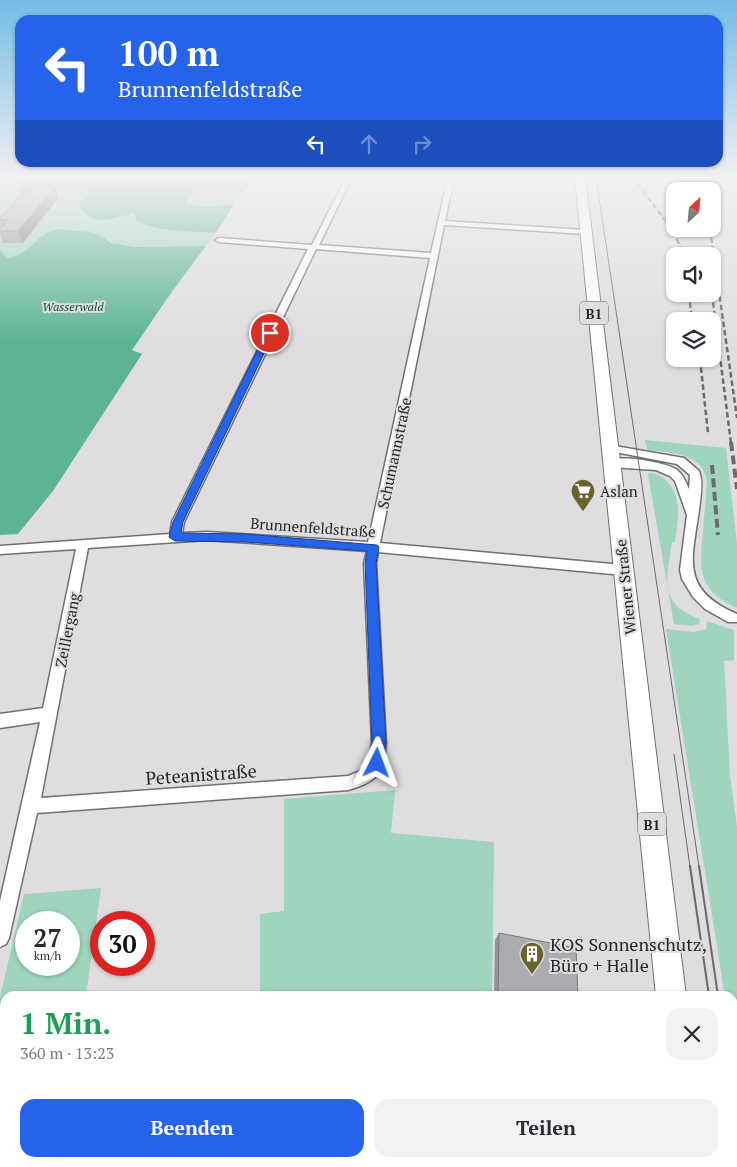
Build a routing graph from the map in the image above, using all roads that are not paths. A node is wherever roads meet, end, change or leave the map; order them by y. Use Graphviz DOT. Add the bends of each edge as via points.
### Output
graph roads {
  1 [pos="322,231"];
  2 [pos="440,231"];
  3 [pos="576,231"];
  4 [pos="585,232"];
  5 [pos="219,240"];
  6 [pos="314,247"];
  7 [pos="435,256"];
  8 [pos="610,456"];
  9 [pos="691,514"];
  10 [pos="175,537"];
  11 [pos="83,545"];
  12 [pos="374,547"];
  13 [pos="0,550"];
  14 [pos="623,570"];
  15 [pos="732,618"];
  16 [pos="50,714"];
  17 [pos="0,721"];
  18 [pos="372,773"];
  19 [pos="31,806"];
  20 [pos="0,938"];
  21 [pos="670,991"];
  1 -- 6 [label="street"];
  2 -- 7 [label="street, Schumannstraße"];
  3 -- 4 [label="street"];
  4 -- 8 [label="main road, Wiener Straße / B1"];
  5 -- 6 [label="street"];
  6 -- 7 [label="street"];
  6 -- 10 [label="street" via="182,514"];
  7 -- 12 [label="street, Schumannstraße"];
  8 -- 9 [label="street" via="672,473 684,490"];
  8 -- 9 [label="street" via="666,457 686,464 695,474"];
  8 -- 14 [label="main road, Wiener Straße / B1"];
  9 -- 15 [label="street" via="688,581 708,606"];
  10 -- 11 [label="street, Brunnenfeldstraße"];
  10 -- 12 [label="street, Brunnenfeldstraße" via="245,538"];
  11 -- 13 [label="street, Brunnenfeldstraße"];
  11 -- 16 [label="street, Zeillergang"];
  12 -- 14 [label="street, Brunnenfeldstraße"];
  12 -- 18 [label="street, Schumannstraße" via="370,563 379,743 377,763"];
  14 -- 21 [label="main road, Wiener Straße / B1"];
  16 -- 17 [label="street"];
  16 -- 19 [label="street, Zeillergang"];
  18 -- 19 [label="street, Peteanistraße" via="348,784"];
  19 -- 20 [label="street, Zeillergang"];
}
